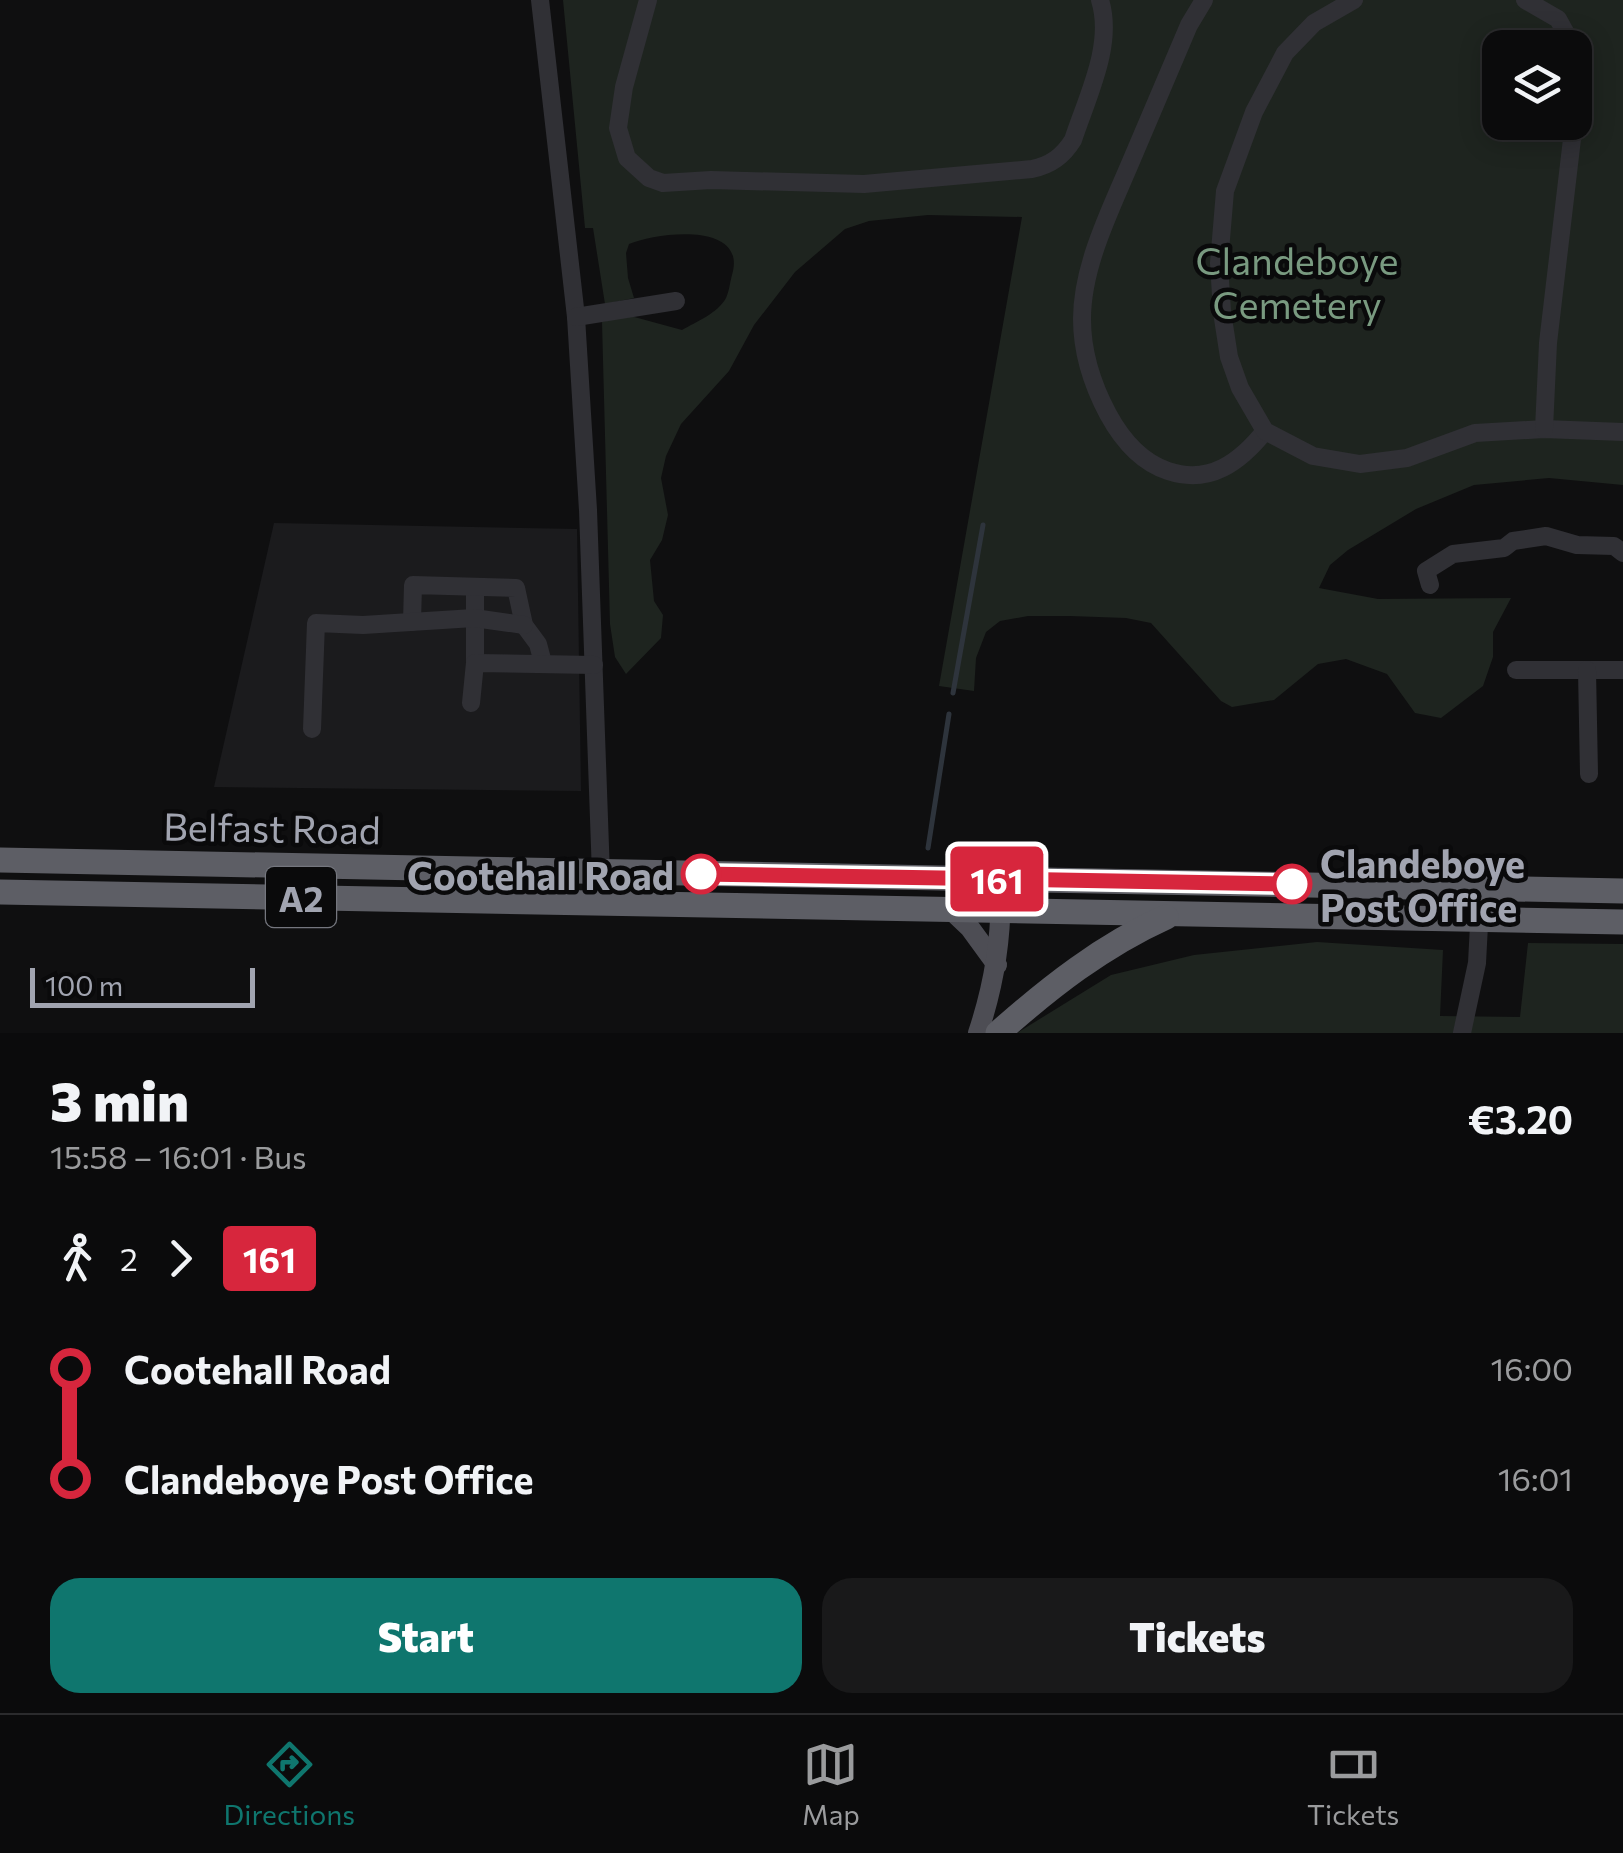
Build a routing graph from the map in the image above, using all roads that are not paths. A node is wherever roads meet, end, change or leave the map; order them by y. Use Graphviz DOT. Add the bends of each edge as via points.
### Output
graph roads {
  1 [pos="540,0"];
  2 [pos="648,0"];
  3 [pos="1100,0"];
  4 [pos="1204,0"];
  5 [pos="1354,0"];
  6 [pos="1525,0"];
  7 [pos="1564,30"];
  8 [pos="1572,140"];
  9 [pos="676,300"];
  10 [pos="576,317"];
  11 [pos="1544,429"];
  12 [pos="1266,431"];
  13 [pos="1623,432"];
  14 [pos="1623,553"];
  15 [pos="1430,585"];
  16 [pos="475,587"];
  17 [pos="474,618"];
  18 [pos="412,622"];
  19 [pos="524,625"];
  20 [pos="475,663"];
  21 [pos="542,663"];
  22 [pos="594,665"];
  23 [pos="1516,670"];
  24 [pos="1587,670"];
  25 [pos="1623,670"];
  26 [pos="471,703"];
  27 [pos="312,728"];
  28 [pos="1589,774"];
  29 [pos="0,860"];
  30 [pos="600,872"];
  31 [pos="1000,879"];
  32 [pos="1623,880"];
  33 [pos="1481,887"];
  34 [pos="1554,888"];
  35 [pos="1623,891"];
  36 [pos="0,892"];
  37 [pos="602,903"];
  38 [pos="950,909"];
  39 [pos="1002,910"];
  40 [pos="1175,913"];
  41 [pos="1480,919"];
  42 [pos="1623,922"];
  43 [pos="998,965"];
  44 [pos="978,1033"];
  45 [pos="998,1033"];
  46 [pos="1462,1033"];
  1 -- 10 [label="street"];
  2 -- 3 [label="street" via="618,128 636,167 663,183 864,184 1032,169 1065,153 1106,36"];
  4 -- 12 [label="street" via="1107,217 1088,278 1084,346 1089,373 1114,424 1138,455 1160,468 1194,476 1217,472"];
  5 -- 12 [label="street" via="1314,23 1286,53 1254,112 1225,191 1220,264 1229,357"];
  6 -- 7 [label="street"];
  8 -- 11 [label="street"];
  9 -- 10 [label="street"];
  10 -- 22 [label="street"];
  11 -- 12 [label="street" via="1475,434 1406,458 1360,464 1313,456"];
  11 -- 13 [label="street"];
  14 -- 15 [label="street" via="1546,536 1513,541 1453,554 1426,570"];
  16 -- 17 [label="street"];
  16 -- 18 [label="street" via="413,585"];
  16 -- 19 [label="street" via="516,588"];
  17 -- 18 [label="street"];
  17 -- 19 [label="street"];
  17 -- 20 [label="street"];
  18 -- 27 [label="street" via="316,623"];
  19 -- 21 [label="street"];
  20 -- 21 [label="street"];
  20 -- 26 [label="street"];
  21 -- 22 [label="street"];
  22 -- 30 [label="street"];
  23 -- 24 [label="street"];
  24 -- 25 [label="street"];
  24 -- 28 [label="street"];
  29 -- 30 [label="highway, Belfast Road / A2"];
  30 -- 31 [label="highway, Belfast Road / A2"];
  30 -- 37 [label="street"];
  31 -- 33 [label="highway, Belfast Road / A2"];
  31 -- 39 [label="main road"];
  32 -- 34 [label="highway"];
  33 -- 34 [label="highway, Belfast Road / A2"];
  33 -- 41 [label="street"];
  34 -- 35 [label="highway, Belfast Road / A2"];
  36 -- 37 [label="highway, Belfast Road / A2"];
  37 -- 38 [label="highway, Belfast Road / A2"];
  38 -- 39 [label="highway, Belfast Road / A2"];
  38 -- 43 [label="main road"];
  39 -- 40 [label="highway, Belfast Road / A2"];
  39 -- 43 [label="main road"];
  40 -- 41 [label="highway, Belfast Road / A2"];
  40 -- 45 [label="highway" via="1088,960"];
  41 -- 42 [label="highway, Belfast Road / A2"];
  41 -- 46 [label="street"];
  43 -- 44 [label="main road"];
}
